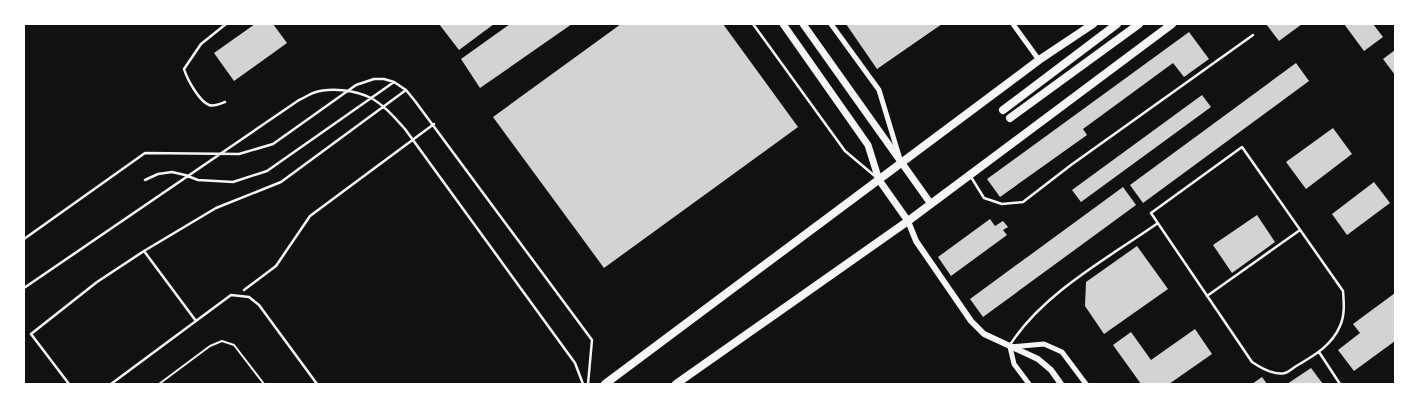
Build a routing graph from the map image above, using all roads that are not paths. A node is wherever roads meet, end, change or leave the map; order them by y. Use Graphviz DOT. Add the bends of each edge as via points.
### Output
graph roads {
  1 [pos="226,24"];
  2 [pos="753,24"];
  3 [pos="783,24"];
  4 [pos="803,24"];
  5 [pos="831,24"];
  6 [pos="1012,24"];
  7 [pos="1093,24"];
  8 [pos="1117,24"];
  9 [pos="1139,24"];
  10 [pos="1172,24"];
  11 [pos="1253,35"];
  12 [pos="1039,60"];
  13 [pos="394,82"];
  14 [pos="406,90"];
  15 [pos="225,102"];
  16 [pos="1003,110"];
  17 [pos="1010,118"];
  18 [pos="434,124"];
  19 [pos="902,164"];
  20 [pos="970,175"];
  21 [pos="145,180"];
  22 [pos="879,180"];
  23 [pos="931,204"];
  24 [pos="908,221"];
  25 [pos="1158,223"];
  26 [pos="1300,230"];
  27 [pos="24,239"];
  28 [pos="144,251"];
  29 [pos="24,288"];
  30 [pos="244,290"];
  31 [pos="1207,296"];
  32 [pos="196,321"];
  33 [pos="1010,347"];
  34 [pos="1319,352"];
  35 [pos="69,384"];
  36 [pos="111,384"];
  37 [pos="317,384"];
  38 [pos="582,384"];
  39 [pos="588,384"];
  40 [pos="605,384"];
  41 [pos="676,384"];
  42 [pos="1029,384"];
  43 [pos="1061,384"];
  44 [pos="1086,384"];
  45 [pos="1340,384"];
  1 -- 15 [label="lane" via="201,44 184,69 202,100 209,105"];
  2 -- 22 [label="lane" via="845,151"];
  3 -- 22 [label="main road" via="868,145"];
  4 -- 19 [label="main road"];
  5 -- 19 [label="street" via="879,90"];
  6 -- 12 [label="street"];
  7 -- 12 [label="main road"];
  8 -- 16 [label="main road"];
  9 -- 17 [label="main road"];
  10 -- 20 [label="main road"];
  11 -- 20 [label="lane" via="1023,202 1002,204 984,198"];
  12 -- 19 [label="main road"];
  13 -- 14 [label="lane"];
  13 -- 21 [label="lane" via="268,171 234,182 198,180 172,172"];
  13 -- 27 [label="lane" via="374,78 365,81 273,144 239,154 145,153"];
  14 -- 18 [label="lane"];
  14 -- 28 [label="lane" via="281,182 216,208"];
  18 -- 30 [label="lane" via="310,216 276,266"];
  18 -- 39 [label="lane" via="592,340"];
  19 -- 22 [label="main road"];
  19 -- 23 [label="main road"];
  20 -- 23 [label="main road"];
  22 -- 24 [label="main road"];
  22 -- 40 [label="main road"];
  23 -- 24 [label="main road"];
  24 -- 33 [label="street" via="916,241 971,321 984,334"];
  24 -- 41 [label="main road"];
  25 -- 26 [label="lane" via="1151,213 1242,146"];
  25 -- 31 [label="lane"];
  25 -- 33 [label="lane" via="1052,297 1021,329"];
  26 -- 31 [label="lane"];
  26 -- 34 [label="lane" via="1343,292 1341,325"];
  28 -- 32 [label="lane"];
  28 -- 35 [label="lane" via="97,282 31,334"];
  29 -- 38 [label="lane" via="299,100 314,92 354,92 371,98 405,129 575,363"];
  31 -- 34 [label="lane" via="1245,353 1262,369 1285,373"];
  32 -- 36 [label="lane"];
  32 -- 37 [label="lane" via="231,295 249,297 259,305"];
  33 -- 42 [label="street" via="1014,364"];
  33 -- 43 [label="street" via="1038,359"];
  33 -- 44 [label="street" via="1044,344 1062,352"];
  34 -- 45 [label="lane"];
}
